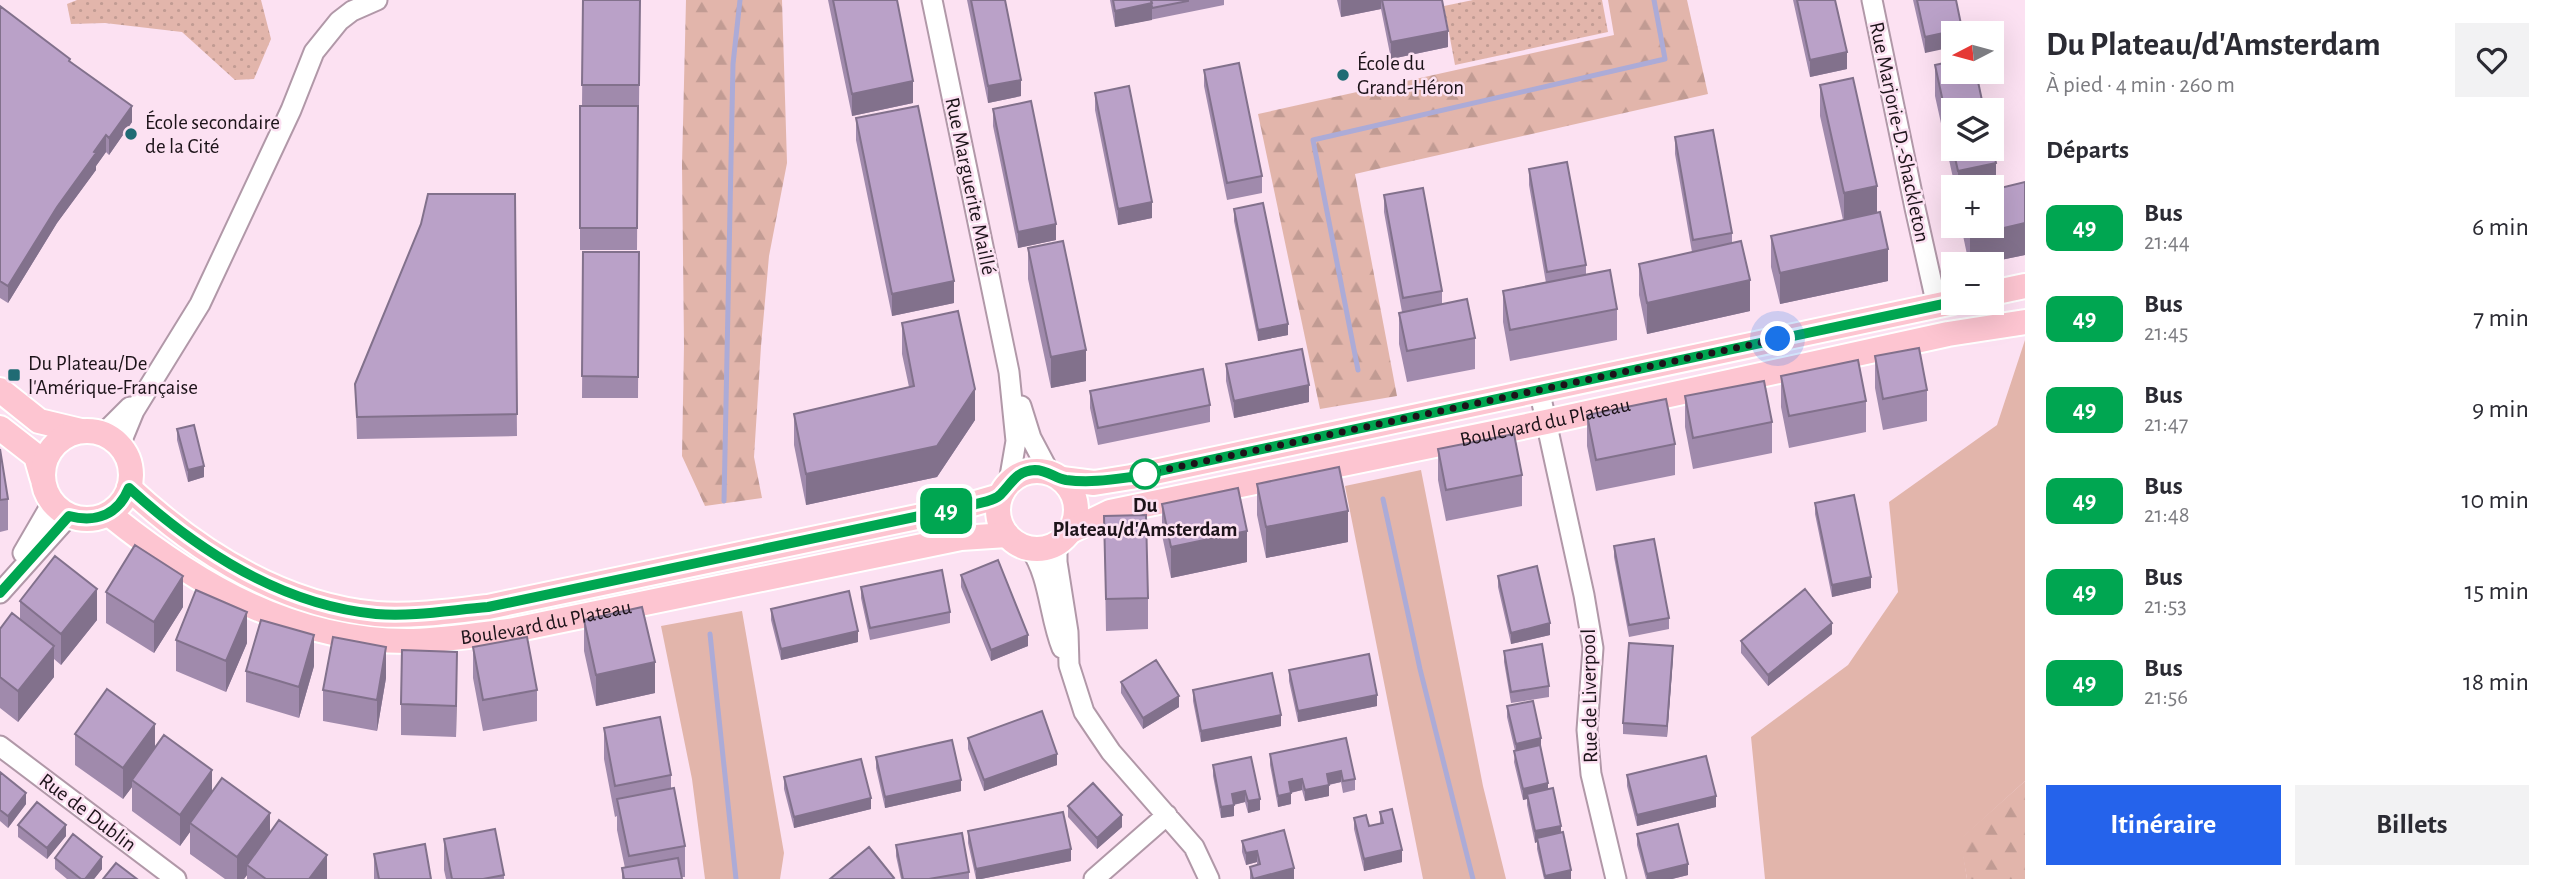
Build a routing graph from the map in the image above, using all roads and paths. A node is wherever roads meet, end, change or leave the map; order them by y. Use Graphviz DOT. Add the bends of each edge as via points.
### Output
graph roads {
  1 [pos="377,0"];
  2 [pos="932,0"];
  3 [pos="1872,0"];
  4 [pos="2025,286"];
  5 [pos="2004,290"];
  6 [pos="1941,292"];
  7 [pos="1941,305"];
  8 [pos="2025,322"];
  9 [pos="1009,372"];
  10 [pos="1539,389"];
  11 [pos="0,390"];
  12 [pos="1546,422"];
  13 [pos="0,428"];
  14 [pos="101,437"];
  15 [pos="1056,476"];
  16 [pos="43,477"];
  17 [pos="129,488"];
  18 [pos="1005,489"];
  19 [pos="61,510"];
  20 [pos="109,514"];
  21 [pos="1007,534"];
  22 [pos="1063,537"];
  23 [pos="1030,548"];
  24 [pos="0,586"];
  25 [pos="0,593"];
  26 [pos="1069,665"];
  27 [pos="0,746"];
  28 [pos="1167,815"];
  29 [pos="176,879"];
  30 [pos="1094,879"];
  31 [pos="1209,879"];
  32 [pos="1616,879"];
  1 -- 14 [label="street" via="352,11 314,52 200,303 134,411"];
  2 -- 9 [label="street, Rue Marguerite Maillé"];
  3 -- 6 [label="street, Rue Marjorie-D.-Shackleton" via="1914,208"];
  4 -- 5 [label="main road"];
  7 -- 10 [label="main road, Boulevard du Plateau"];
  8 -- 12 [label="main road, Boulevard du Plateau" via="1948,334"];
  9 -- 15 [label="street, Rue Marguerite Maillé" via="1031,438"];
  9 -- 18 [label="street, Rue Marguerite Maillé" via="1016,441"];
  10 -- 12 [label="street, Rue de Liverpool"];
  10 -- 15 [label="main road, Boulevard du Plateau" via="1131,477 1094,483"];
  11 -- 14 [label="main road" via="42,423"];
  12 -- 22 [label="main road, Boulevard du Plateau" via="1110,512"];
  12 -- 32 [label="street, Rue de Liverpool" via="1593,648 1587,730 1591,774"];
  13 -- 16 [label="main road" via="36,456"];
  14 -- 16 [label="main road" via="66,436 53,446"];
  14 -- 17 [label="main road" via="125,453 131,470"];
  15 -- 18 [label="main road" via="1035,470 1021,474"];
  15 -- 22 [label="main road" via="1071,490 1076,504 1075,519"];
  16 -- 19 [label="main road" via="45,491"];
  17 -- 18 [label="main road, Boulevard du Plateau" via="242,571 318,604 377,614 488,607 965,507"];
  17 -- 20 [label="main road"];
  18 -- 21 [label="main road" via="998,509"];
  19 -- 20 [label="main road" via="82,520"];
  19 -- 24 [label="street" via="33,538"];
  19 -- 25 [label="street"];
  20 -- 21 [label="main road, Boulevard du Plateau" via="228,596 259,611 331,632 410,641 509,631 961,538"];
  21 -- 23 [label="main road"];
  22 -- 23 [label="main road" via="1039,549"];
  22 -- 26 [label="street" via="1057,562"];
  23 -- 26 [label="street" via="1040,566"];
  26 -- 28 [label="street" via="1077,696 1095,731"];
  27 -- 29 [label="street, Rue de Dublin"];
  28 -- 30 [label="street"];
  28 -- 31 [label="street" via="1194,847"];
}
